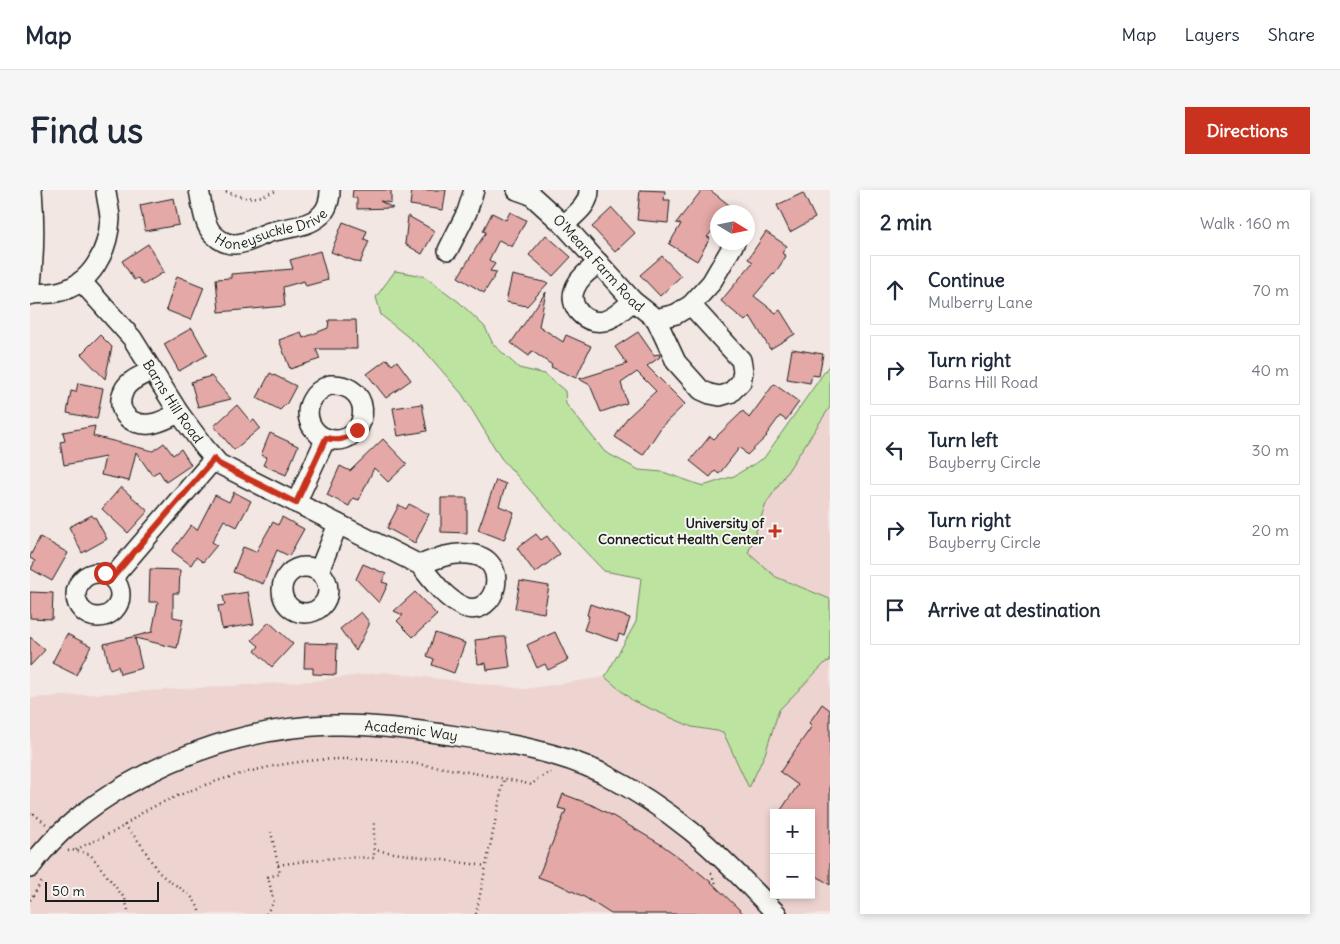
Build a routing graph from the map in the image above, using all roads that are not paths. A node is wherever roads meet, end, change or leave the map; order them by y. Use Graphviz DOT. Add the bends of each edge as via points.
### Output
graph roads {
  1 [pos="32,190"];
  2 [pos="200,190"];
  3 [pos="330,190"];
  4 [pos="474,190"];
  5 [pos="589,190"];
  6 [pos="110,191"];
  7 [pos="528,192"];
  8 [pos="564,225"];
  9 [pos="448,250"];
  10 [pos="730,250"];
  11 [pos="599,263"];
  12 [pos="81,281"];
  13 [pos="30,295"];
  14 [pos="633,301"];
  15 [pos="691,305"];
  16 [pos="656,319"];
  17 [pos="152,370"];
  18 [pos="179,413"];
  19 [pos="326,438"];
  20 [pos="214,459"];
  21 [pos="296,503"];
  22 [pos="338,524"];
  23 [pos="420,565"];
  24 [pos="319,570"];
  25 [pos="113,577"];
  26 [pos="38,871"];
  27 [pos="777,914"];
  1 -- 13 [label="street" via="34,253"];
  2 -- 3 [label="street, Honeysuckle Drive" via="210,232 231,245 310,222 326,209"];
  4 -- 9 [label="street"];
  5 -- 8 [label="street" via="584,204"];
  6 -- 12 [label="street" via="107,238 100,259"];
  7 -- 8 [label="street, O'Meara Farm Road"];
  8 -- 11 [label="street, O'Meara Farm Road"];
  10 -- 15 [label="street" via="711,283"];
  11 -- 14 [label="street, O'Meara Farm Road"];
  11 -- 14 [label="street" via="583,276 574,290 576,309 587,320 597,322 613,317"];
  12 -- 13 [label="street" via="58,292"];
  12 -- 17 [label="street, Barns Hill Road" via="132,338"];
  14 -- 16 [label="street, O'Meara Farm Road"];
  15 -- 16 [label="street" via="676,314"];
  15 -- 16 [label="street" via="741,360 741,382 730,393 720,396 701,390 676,362"];
  17 -- 18 [label="street, Barns Hill Road"];
  17 -- 18 [label="street" via="124,388 121,400 125,416 139,424 152,424"];
  18 -- 20 [label="street, Barns Hill Road"];
  19 -- 21 [label="street"];
  20 -- 21 [label="street, Barns Hill Road"];
  20 -- 25 [label="street"];
  21 -- 22 [label="street, Barns Hill Road"];
  22 -- 23 [label="street, Barns Hill Road"];
  22 -- 24 [label="street"];
  26 -- 27 [label="street, Academic Way" via="58,835 76,818 131,782 181,758 269,732 317,726 367,726 508,743 556,755 601,773 648,800 692,832"];
}
